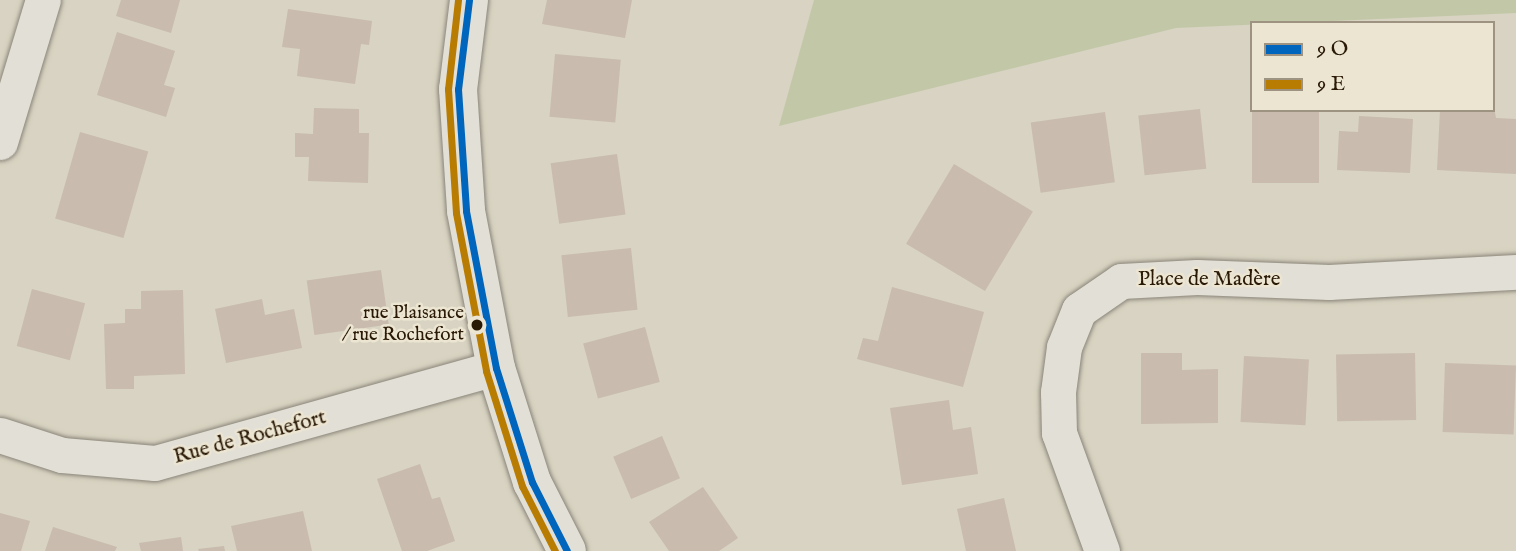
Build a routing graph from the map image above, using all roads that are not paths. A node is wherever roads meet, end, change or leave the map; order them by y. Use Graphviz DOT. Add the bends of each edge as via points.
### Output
graph roads {
  1 [pos="43,0"];
  2 [pos="469,0"];
  3 [pos="0,142"];
  4 [pos="1516,271"];
  5 [pos="496,368"];
  6 [pos="0,435"];
  7 [pos="567,551"];
  8 [pos="1102,551"];
  1 -- 3 [label="street"];
  2 -- 5 [label="street" via="458,89 466,211"];
  4 -- 8 [label="street, Place de Madère" via="1329,282 1198,276 1121,281 1079,310 1064,347 1058,392 1059,433"];
  5 -- 6 [label="street, Rue de Rochefort" via="155,463 62,455"];
  5 -- 7 [label="street" via="532,482"];
}
